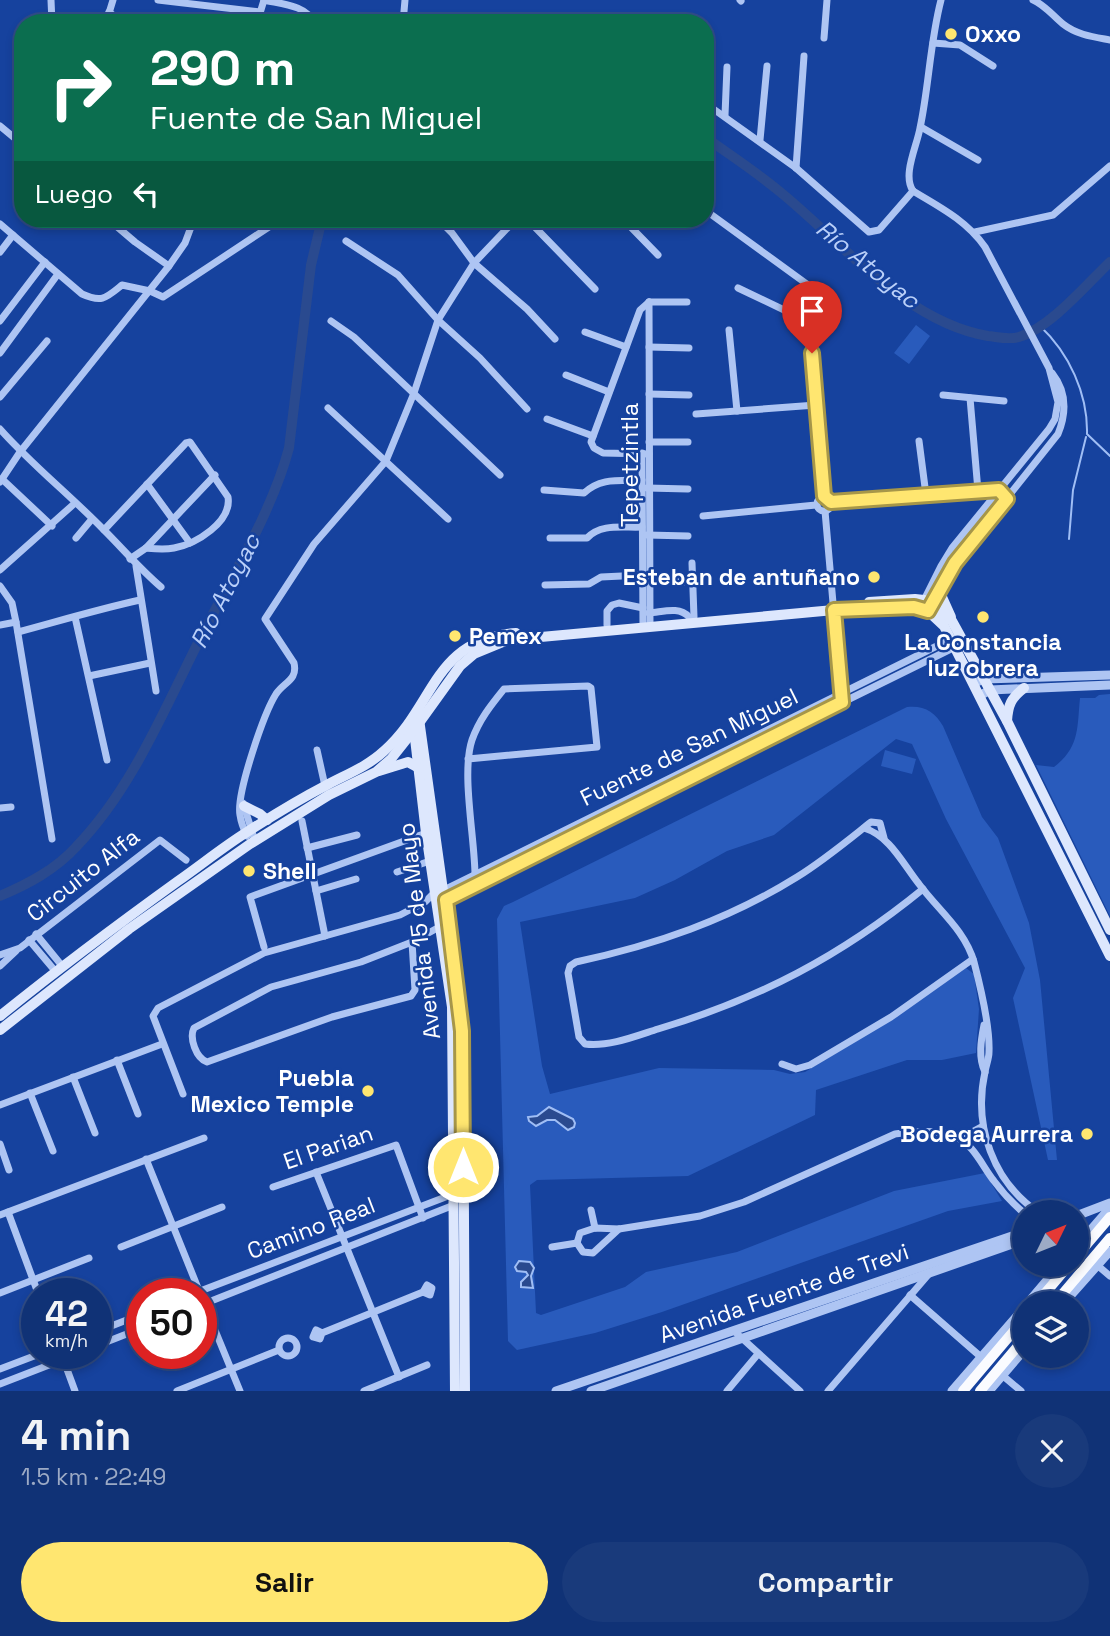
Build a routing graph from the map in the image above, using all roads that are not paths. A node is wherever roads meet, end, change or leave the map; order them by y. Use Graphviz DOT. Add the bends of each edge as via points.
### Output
graph roads {
  1 [pos="113,0"];
  2 [pos="158,0"];
  3 [pos="264,0"];
  4 [pos="827,0"];
  5 [pos="941,0"];
  6 [pos="1032,0"];
  7 [pos="109,12"];
  8 [pos="260,12"];
  9 [pos="112,14"];
  10 [pos="309,14"];
  11 [pos="824,38"];
  12 [pos="1110,40"];
  13 [pos="933,43"];
  14 [pos="804,56"];
  15 [pos="767,66"];
  16 [pos="993,66"];
  17 [pos="727,67"];
  18 [pos="714,108"];
  19 [pos="725,115"];
  20 [pos="0,126"];
  21 [pos="921,127"];
  22 [pos="14,138"];
  23 [pos="760,140"];
  24 [pos="978,160"];
  25 [pos="1110,166"];
  26 [pos="796,168"];
  27 [pos="913,191"];
  28 [pos="714,217"];
  29 [pos="0,224"];
  30 [pos="118,228"];
  31 [pos="191,228"];
  32 [pos="267,228"];
  33 [pos="447,228"];
  34 [pos="507,228"];
  35 [pos="536,228"];
  36 [pos="632,228"];
  37 [pos="975,232"];
  38 [pos="13,234"];
  39 [pos="346,241"];
  40 [pos="0,252"];
  41 [pos="658,255"];
  42 [pos="45,262"];
  43 [pos="474,263"];
  44 [pos="170,266"];
  45 [pos="58,274"];
  46 [pos="738,288"];
  47 [pos="595,289"];
  48 [pos="150,291"];
  49 [pos="826,298"];
  50 [pos="649,302"];
  51 [pos="687,302"];
  52 [pos="439,320"];
  53 [pos="0,321"];
  54 [pos="331,321"];
  55 [pos="729,330"];
  56 [pos="585,332"];
  57 [pos="555,339"];
  58 [pos="47,341"];
  59 [pos="626,347"];
  60 [pos="649,347"];
  61 [pos="689,348"];
  62 [pos="0,353"];
  63 [pos="1049,368"];
  64 [pos="566,375"];
  65 [pos="609,392"];
  66 [pos="414,393"];
  67 [pos="649,394"];
  68 [pos="689,395"];
  69 [pos="943,396"];
  70 [pos="0,397"];
  71 [pos="970,398"];
  72 [pos="1004,401"];
  73 [pos="816,405"];
  74 [pos="328,408"];
  75 [pos="527,409"];
  76 [pos="737,411"];
  77 [pos="696,414"];
  78 [pos="547,419"];
  79 [pos="0,429"];
  80 [pos="593,436"];
  81 [pos="919,441"];
  82 [pos="649,442"];
  83 [pos="688,442"];
  84 [pos="20,452"];
  85 [pos="646,454"];
  86 [pos="386,461"];
  87 [pos="215,475"];
  88 [pos="500,475"];
  89 [pos="1,480"];
  90 [pos="147,484"];
  91 [pos="645,486"];
  92 [pos="688,489"];
  93 [pos="544,490"];
  94 [pos="999,490"];
  95 [pos="978,491"];
  96 [pos="926,495"];
  97 [pos="824,496"];
  98 [pos="1007,499"];
  99 [pos="831,502"];
  100 [pos="75,503"];
  101 [pos="817,505"];
  102 [pos="825,511"];
  103 [pos="703,516"];
  104 [pos="173,517"];
  105 [pos="92,519"];
  106 [pos="448,519"];
  107 [pos="52,526"];
  108 [pos="104,530"];
  109 [pos="645,532"];
  110 [pos="688,536"];
  111 [pos="76,538"];
  112 [pos="550,538"];
  113 [pos="190,543"];
  114 [pos="146,548"];
  115 [pos="133,563"];
  116 [pos="692,563"];
  117 [pos="0,570"];
  118 [pos="645,579"];
  119 [pos="683,582"];
  120 [pos="545,585"];
  121 [pos="0,586"];
  122 [pos="161,587"];
  123 [pos="940,587"];
  124 [pos="140,600"];
  125 [pos="926,606"];
  126 [pos="834,607"];
  127 [pos="75,617"];
  128 [pos="691,617"];
  129 [pos="646,620"];
  130 [pos="952,621"];
  131 [pos="16,622"];
  132 [pos="0,625"];
  133 [pos="607,625"];
  134 [pos="18,632"];
  135 [pos="953,643"];
  136 [pos="150,663"];
  137 [pos="1110,675"];
  138 [pos="89,676"];
  139 [pos="979,681"];
  140 [pos="1110,685"];
  141 [pos="1024,688"];
  142 [pos="156,691"];
  143 [pos="985,692"];
  144 [pos="841,698"];
  145 [pos="415,721"];
  146 [pos="1007,721"];
  147 [pos="317,750"];
  148 [pos="468,759"];
  149 [pos="107,761"];
  150 [pos="419,768"];
  151 [pos="376,772"];
  152 [pos="325,786"];
  153 [pos="243,803"];
  154 [pos="11,807"];
  155 [pos="0,808"];
  156 [pos="267,820"];
  157 [pos="302,821"];
  158 [pos="431,831"];
  159 [pos="248,832"];
  160 [pos="357,835"];
  161 [pos="52,839"];
  162 [pos="253,843"];
  163 [pos="307,848"];
  164 [pos="186,859"];
  165 [pos="430,861"];
  166 [pos="397,872"];
  167 [pos="312,873"];
  168 [pos="475,874"];
  169 [pos="356,879"];
  170 [pos="474,885"];
  171 [pos="923,889"];
  172 [pos="316,891"];
  173 [pos="440,896"];
  174 [pos="444,925"];
  175 [pos="1110,930"];
  176 [pos="37,934"];
  177 [pos="325,936"];
  178 [pos="29,940"];
  179 [pos="412,942"];
  180 [pos="264,947"];
  181 [pos="20,948"];
  182 [pos="0,954"];
  183 [pos="1110,956"];
  184 [pos="973,959"];
  185 [pos="0,966"];
  186 [pos="59,970"];
  187 [pos="0,1016"];
  188 [pos="0,1030"];
  189 [pos="162,1044"];
  190 [pos="117,1060"];
  191 [pos="782,1064"];
  192 [pos="73,1077"];
  193 [pos="30,1093"];
  194 [pos="183,1094"];
  195 [pos="0,1105"];
  196 [pos="138,1114"];
  197 [pos="983,1126"];
  198 [pos="94,1133"];
  199 [pos="204,1138"];
  200 [pos="963,1141"];
  201 [pos="0,1144"];
  202 [pos="53,1151"];
  203 [pos="146,1159"];
  204 [pos="9,1170"];
  205 [pos="316,1172"];
  206 [pos="273,1186"];
  207 [pos="460,1194"];
  208 [pos="440,1198"];
  209 [pos="1023,1200"];
  210 [pos="1012,1202"];
  211 [pos="419,1206"];
  212 [pos="1110,1206"];
  213 [pos="222,1207"];
  214 [pos="449,1208"];
  215 [pos="591,1210"];
  216 [pos="1089,1212"];
  217 [pos="4,1213"];
  218 [pos="1110,1217"];
  219 [pos="423,1218"];
  220 [pos="173,1226"];
  221 [pos="595,1228"];
  222 [pos="620,1229"];
  223 [pos="1089,1231"];
  224 [pos="342,1236"];
  225 [pos="1012,1236"];
  226 [pos="1110,1238"];
  227 [pos="459,1240"];
  228 [pos="1089,1241"];
  229 [pos="577,1243"];
  230 [pos="1012,1244"];
  231 [pos="121,1247"];
  232 [pos="552,1247"];
  233 [pos="347,1248"];
  234 [pos="1101,1257"];
  235 [pos="89,1258"];
  236 [pos="929,1273"];
  237 [pos="1110,1276"];
  238 [pos="32,1278"];
  239 [pos="38,1278"];
  240 [pos="193,1278"];
  241 [pos="1049,1278"];
  242 [pos="1044,1284"];
  243 [pos="21,1285"];
  244 [pos="217,1290"];
  245 [pos="217,1291"];
  246 [pos="1038,1291"];
  247 [pos="1041,1291"];
  248 [pos="1067,1291"];
  249 [pos="1074,1291"];
  250 [pos="423,1292"];
  251 [pos="0,1293"];
  252 [pos="910,1295"];
  253 [pos="372,1312"];
  254 [pos="1012,1321"];
  255 [pos="1012,1325"];
  256 [pos="1006,1328"];
  257 [pos="734,1331"];
  258 [pos="1012,1332"];
  259 [pos="322,1333"];
  260 [pos="217,1336"];
  261 [pos="741,1339"];
  262 [pos="279,1350"];
  263 [pos="758,1354"];
  264 [pos="981,1357"];
  265 [pos="1012,1360"];
  266 [pos="21,1361"];
  267 [pos="1012,1361"];
  268 [pos="427,1365"];
  269 [pos="0,1369"];
  270 [pos="33,1369"];
  271 [pos="67,1369"];
  272 [pos="231,1369"];
  273 [pos="1002,1375"];
  274 [pos="399,1377"];
  275 [pos="0,1384"];
  276 [pos="577,1388"];
  277 [pos="75,1391"];
  278 [pos="177,1391"];
  279 [pos="240,1391"];
  280 [pos="364,1391"];
  281 [pos="455,1391"];
  282 [pos="465,1391"];
  283 [pos="555,1391"];
  284 [pos="591,1391"];
  285 [pos="727,1391"];
  286 [pos="800,1391"];
  287 [pos="828,1391"];
  288 [pos="952,1391"];
  289 [pos="962,1391"];
  290 [pos="980,1391"];
  291 [pos="989,1391"];
  292 [pos="1021,1391"];
  1 -- 7 [label="street"];
  2 -- 8 [label="street"];
  3 -- 8 [label="street"];
  3 -- 10 [label="street"];
  4 -- 11 [label="street"];
  5 -- 13 [label="street"];
  6 -- 12 [label="street" via="1078,33"];
  7 -- 9 [label="street"];
  13 -- 16 [label="street" via="960,45"];
  13 -- 21 [label="street"];
  14 -- 26 [label="street"];
  15 -- 23 [label="street"];
  17 -- 19 [label="street"];
  18 -- 19 [label="street"];
  19 -- 23 [label="street"];
  20 -- 22 [label="street"];
  21 -- 24 [label="street"];
  21 -- 27 [label="street" via="909,181"];
  23 -- 26 [label="street"];
  25 -- 37 [label="street" via="1053,215"];
  26 -- 27 [label="street" via="869,232 879,230"];
  27 -- 37 [label="street"];
  28 -- 49 [label="street"];
  29 -- 38 [label="street"];
  30 -- 44 [label="street"];
  31 -- 44 [label="street"];
  32 -- 48 [label="street" via="163,297"];
  33 -- 43 [label="street"];
  34 -- 43 [label="street"];
  35 -- 47 [label="street"];
  36 -- 41 [label="street"];
  37 -- 63 [label="street"];
  38 -- 40 [label="street"];
  38 -- 42 [label="street"];
  39 -- 52 [label="street" via="389,267"];
  42 -- 45 [label="street"];
  42 -- 53 [label="street"];
  43 -- 52 [label="street"];
  43 -- 57 [label="street"];
  44 -- 48 [label="street"];
  45 -- 48 [label="street" via="95,300 106,298 122,285"];
  45 -- 62 [label="street"];
  46 -- 73 [label="street" via="807,321"];
  48 -- 84 [label="street"];
  50 -- 51 [label="street"];
  50 -- 59 [label="street" via="640,310"];
  50 -- 60 [label="street, Tepetzintla"];
  52 -- 66 [label="street"];
  52 -- 75 [label="street"];
  54 -- 66 [label="street"];
  55 -- 76 [label="street"];
  56 -- 59 [label="street"];
  58 -- 70 [label="street"];
  59 -- 65 [label="street"];
  60 -- 61 [label="street"];
  60 -- 67 [label="street, Tepetzintla"];
  63 -- 94 [label="street" via="1058,402 1055,419"];
  63 -- 98 [label="street" via="1062,390 1063,422"];
  64 -- 65 [label="street"];
  65 -- 80 [label="street"];
  66 -- 86 [label="street"];
  66 -- 88 [label="street"];
  67 -- 68 [label="street"];
  67 -- 82 [label="street, Tepetzintla"];
  69 -- 71 [label="street"];
  71 -- 72 [label="street"];
  71 -- 95 [label="street"];
  73 -- 76 [label="street"];
  73 -- 97 [label="street"];
  74 -- 86 [label="street"];
  76 -- 77 [label="street"];
  78 -- 80 [label="street"];
  79 -- 84 [label="street"];
  80 -- 85 [label="street" via="591,442 598,452"];
  81 -- 96 [label="street"];
  82 -- 83 [label="street"];
  82 -- 85 [label="street, Tepetzintla"];
  84 -- 89 [label="street"];
  84 -- 100 [label="street"];
  85 -- 91 [label="street, Tepetzintla"];
  86 -- 106 [label="street"];
  86 -- 153 [label="street" via="314,544 265,619 295,663 296,672 271,705 243,780"];
  87 -- 90 [label="street" via="190,442"];
  87 -- 104 [label="street"];
  87 -- 113 [label="street" via="228,497 227,513"];
  89 -- 107 [label="street"];
  90 -- 104 [label="street"];
  90 -- 108 [label="street"];
  91 -- 92 [label="street"];
  91 -- 93 [label="street" via="605,481 584,493"];
  91 -- 109 [label="street, Tepetzintla"];
  94 -- 95 [label="street"];
  94 -- 98 [label="street"];
  94 -- 125 [label="street" via="940,566"];
  95 -- 96 [label="street"];
  96 -- 99 [label="street"];
  97 -- 99 [label="street"];
  97 -- 101 [label="street"];
  98 -- 123 [label="street"];
  99 -- 102 [label="street"];
  100 -- 105 [label="street"];
  100 -- 107 [label="street"];
  101 -- 102 [label="street"];
  101 -- 103 [label="street"];
  102 -- 126 [label="street"];
  104 -- 113 [label="street"];
  104 -- 114 [label="street"];
  105 -- 108 [label="street"];
  105 -- 111 [label="street"];
  107 -- 117 [label="street"];
  108 -- 115 [label="street"];
  109 -- 110 [label="street"];
  109 -- 112 [label="street" via="603,528 587,538"];
  109 -- 118 [label="street, Tepetzintla"];
  113 -- 114 [label="street" via="163,550"];
  114 -- 115 [label="street"];
  115 -- 122 [label="street"];
  115 -- 124 [label="street"];
  116 -- 128 [label="street"];
  118 -- 119 [label="street"];
  118 -- 120 [label="street" via="601,576 589,584"];
  118 -- 129 [label="street, Tepetzintla"];
  121 -- 131 [label="street" via="12,603"];
  123 -- 125 [label="street"];
  123 -- 130 [label="main road"];
  124 -- 127 [label="street"];
  124 -- 136 [label="street"];
  125 -- 126 [label="main road" via="915,599"];
  125 -- 130 [label="main road"];
  125 -- 135 [label="main road"];
  126 -- 128 [label="main road"];
  126 -- 129 [label="main road"];
  126 -- 144 [label="street"];
  127 -- 134 [label="street"];
  127 -- 138 [label="street"];
  128 -- 129 [label="main road"];
  129 -- 133 [label="main road"];
  129 -- 133 [label="street" via="619,603 607,611"];
  129 -- 145 [label="main road" via="508,640 485,649 460,666"];
  130 -- 139 [label="main road"];
  131 -- 132 [label="street"];
  131 -- 134 [label="street"];
  133 -- 145 [label="main road" via="504,634 470,645 454,656 434,681"];
  134 -- 161 [label="street"];
  135 -- 139 [label="main road"];
  135 -- 144 [label="street, Fuente de San Miguel"];
  136 -- 138 [label="street"];
  136 -- 142 [label="street"];
  137 -- 139 [label="street"];
  138 -- 149 [label="street"];
  139 -- 143 [label="main road"];
  140 -- 141 [label="street"];
  141 -- 143 [label="street"];
  141 -- 146 [label="main road" via="1013,696"];
  143 -- 146 [label="main road"];
  143 -- 183 [label="main road"];
  144 -- 168 [label="street, Fuente de San Miguel"];
  144 -- 170 [label="street, Fuente de San Miguel"];
  145 -- 150 [label="main road, Avenida 15 de Mayo"];
  145 -- 151 [label="main road" via="391,759"];
  145 -- 152 [label="main road" via="370,763"];
  145 -- 158 [label="main road, Avenida 15 de Mayo"];
  146 -- 175 [label="main road"];
  147 -- 152 [label="street"];
  148 -- 148 [label="street" via="597,747 592,688 504,689 485,712"];
  148 -- 168 [label="street"];
  150 -- 151 [label="main road" via="408,762"];
  150 -- 158 [label="main road, Avenida 15 de Mayo"];
  151 -- 162 [label="main road" via="329,794"];
  152 -- 156 [label="main road"];
  153 -- 156 [label="main road"];
  153 -- 159 [label="street"];
  154 -- 155 [label="street"];
  156 -- 159 [label="main road"];
  157 -- 163 [label="street"];
  158 -- 165 [label="main road, Avenida 15 de Mayo"];
  158 -- 167 [label="street"];
  158 -- 173 [label="main road, Avenida 15 de Mayo"];
  159 -- 162 [label="street"];
  159 -- 186 [label="main road"];
  160 -- 163 [label="street"];
  162 -- 188 [label="main road" via="129,929"];
  163 -- 167 [label="street"];
  164 -- 176 [label="street, Circuito Alfa" via="160,840"];
  165 -- 166 [label="street"];
  165 -- 173 [label="main road, Avenida 15 de Mayo"];
  167 -- 172 [label="street"];
  167 -- 180 [label="street" via="250,897"];
  168 -- 170 [label="street"];
  168 -- 173 [label="street, Fuente de San Miguel"];
  169 -- 172 [label="street"];
  170 -- 173 [label="street, Fuente de San Miguel"];
  171 -- 171 [label="street" via="884,838 880,823 871,822 799,876 721,918 570,966 579,1037 585,1044 596,1045 637,1035 709,1014 771,988 844,948"];
  171 -- 184 [label="street" via="950,920"];
  172 -- 177 [label="street"];
  173 -- 174 [label="main road, Avenida 15 de Mayo"];
  173 -- 177 [label="street" via="400,915"];
  174 -- 179 [label="street"];
  174 -- 207 [label="main road, Avenida 15 de Mayo"];
  176 -- 178 [label="street, Circuito Alfa"];
  176 -- 186 [label="street"];
  177 -- 189 [label="street" via="264,953 158,1008 153,1016"];
  178 -- 181 [label="street, Circuito Alfa"];
  178 -- 186 [label="street"];
  179 -- 179 [label="street" via="415,990 411,996 332,1017 207,1062 201,1060 191,1032 271,987 361,962"];
  181 -- 182 [label="street, Circuito Alfa"];
  181 -- 185 [label="street"];
  184 -- 191 [label="street" via="891,1017 810,1065 796,1069"];
  184 -- 197 [label="street" via="985,1022"];
  186 -- 187 [label="main road"];
  189 -- 190 [label="street"];
  189 -- 194 [label="street"];
  190 -- 192 [label="street"];
  190 -- 196 [label="street"];
  192 -- 193 [label="street"];
  192 -- 198 [label="street"];
  193 -- 195 [label="street"];
  193 -- 202 [label="street"];
  197 -- 200 [label="street"];
  197 -- 209 [label="street" via="999,1172"];
  199 -- 203 [label="street"];
  200 -- 210 [label="street"];
  200 -- 222 [label="street" via="940,1133 895,1134 744,1202 700,1216"];
  201 -- 204 [label="street"];
  203 -- 217 [label="street"];
  203 -- 220 [label="street"];
  205 -- 206 [label="street, El Parian"];
  205 -- 211 [label="street, El Parian" via="396,1145"];
  205 -- 224 [label="street"];
  207 -- 208 [label="street, Camino Real"];
  207 -- 214 [label="main road, Avenida 15 de Mayo"];
  207 -- 227 [label="main road, Avenida 15 de Mayo"];
  208 -- 211 [label="street, Camino Real"];
  208 -- 214 [label="street"];
  211 -- 219 [label="street"];
  211 -- 224 [label="street, Camino Real"];
  212 -- 216 [label="street"];
  212 -- 223 [label="street"];
  213 -- 220 [label="street"];
  214 -- 219 [label="street, Camino Real"];
  214 -- 227 [label="main road, Avenida 15 de Mayo"];
  215 -- 221 [label="street"];
  217 -- 238 [label="street"];
  218 -- 228 [label="main road"];
  219 -- 233 [label="street, Camino Real"];
  220 -- 231 [label="street"];
  220 -- 240 [label="street"];
  221 -- 222 [label="street"];
  221 -- 229 [label="street" via="580,1233"];
  222 -- 229 [label="street" via="593,1253 583,1252"];
  224 -- 233 [label="street"];
  224 -- 244 [label="street, Camino Real"];
  225 -- 257 [label="street, Avenida Fuente de Trevi"];
  226 -- 234 [label="main road"];
  227 -- 281 [label="main road, Avenida 15 de Mayo"];
  227 -- 282 [label="main road, Avenida 15 de Mayo"];
  229 -- 232 [label="street"];
  230 -- 236 [label="street, Avenida Fuente de Trevi"];
  233 -- 245 [label="street, Camino Real"];
  233 -- 253 [label="street"];
  234 -- 237 [label="street"];
  234 -- 248 [label="main road"];
  234 -- 249 [label="street"];
  235 -- 239 [label="street"];
  236 -- 252 [label="street"];
  236 -- 261 [label="street, Avenida Fuente de Trevi"];
  241 -- 242 [label="street"];
  242 -- 246 [label="street"];
  242 -- 247 [label="main road"];
  243 -- 251 [label="street"];
  250 -- 253 [label="street"];
  252 -- 264 [label="street"];
  252 -- 287 [label="street"];
  253 -- 259 [label="street"];
  253 -- 274 [label="street"];
  254 -- 256 [label="street"];
  255 -- 256 [label="main road"];
  256 -- 264 [label="street"];
  257 -- 261 [label="street"];
  257 -- 276 [label="street, Avenida Fuente de Trevi"];
  258 -- 289 [label="main road"];
  260 -- 272 [label="street"];
  261 -- 263 [label="street"];
  261 -- 284 [label="street, Avenida Fuente de Trevi"];
  262 -- 272 [label="street"];
  263 -- 285 [label="street"];
  263 -- 286 [label="street"];
  264 -- 288 [label="street"];
  265 -- 290 [label="main road"];
  266 -- 269 [label="street"];
  267 -- 273 [label="street"];
  268 -- 274 [label="street"];
  270 -- 275 [label="street"];
  271 -- 277 [label="street"];
  272 -- 278 [label="street"];
  272 -- 279 [label="street"];
  273 -- 291 [label="street"];
  273 -- 292 [label="street"];
  274 -- 280 [label="street"];
  276 -- 283 [label="street, Avenida Fuente de Trevi"];
}
